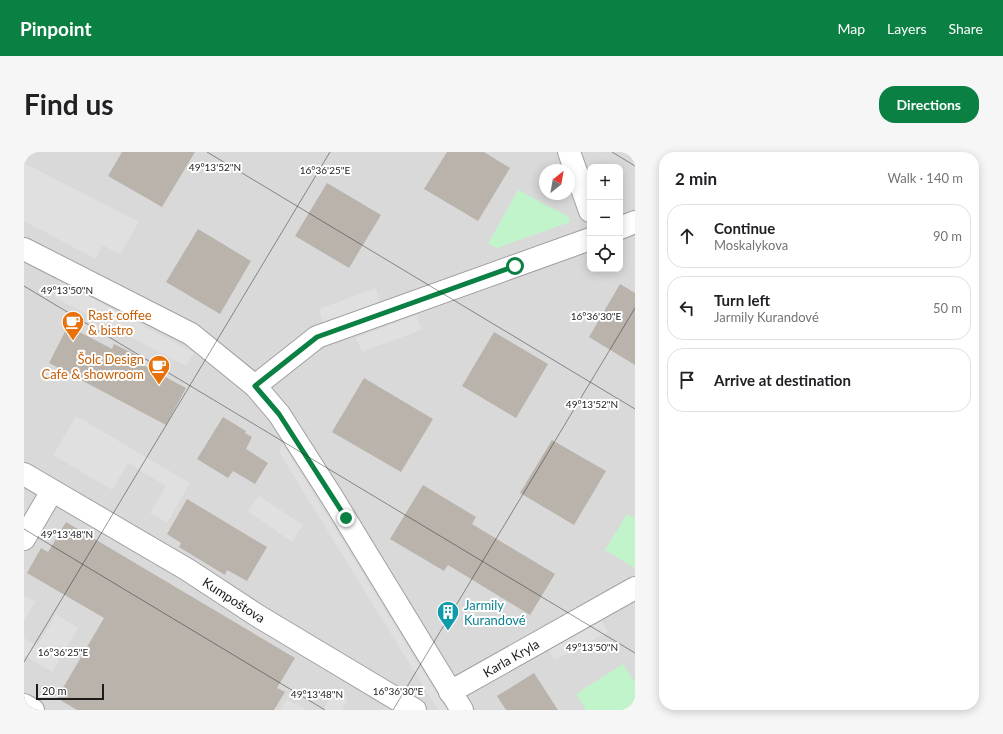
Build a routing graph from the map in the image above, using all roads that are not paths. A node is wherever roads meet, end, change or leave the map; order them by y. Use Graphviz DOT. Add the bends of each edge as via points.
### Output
graph roads {
  1 [pos="570,152"];
  2 [pos="587,202"];
  3 [pos="635,222"];
  4 [pos="623,227"];
  5 [pos="587,240"];
  6 [pos="24,249"];
  7 [pos="255,386"];
  8 [pos="24,474"];
  9 [pos="52,491"];
  10 [pos="24,539"];
  11 [pos="635,588"];
  12 [pos="450,692"];
  13 [pos="24,705"];
  14 [pos="33,710"];
  15 [pos="415,710"];
  16 [pos="462,710"];
  1 -- 2 [label="street"];
  3 -- 4 [label="street"];
  5 -- 7 [label="street" via="317,337"];
  6 -- 7 [label="street" via="192,334"];
  7 -- 12 [label="street" via="279,414 332,497"];
  8 -- 9 [label="street, Kumpoštova"];
  9 -- 10 [label="street"];
  9 -- 15 [label="street, Kumpoštova" via="188,570 258,616"];
  11 -- 12 [label="street, Karla Kryla"];
  12 -- 16 [label="street"];
  13 -- 14 [label="street"];
}
